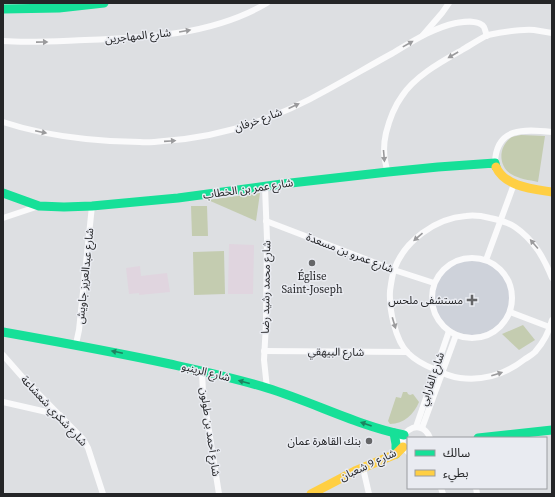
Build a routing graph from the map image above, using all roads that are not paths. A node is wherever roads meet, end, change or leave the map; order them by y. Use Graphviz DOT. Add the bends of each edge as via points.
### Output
graph roads {
  1 [pos="104,3"];
  2 [pos="267,3"];
  3 [pos="448,3"];
  4 [pos="3,9"];
  5 [pos="552,33"];
  6 [pos="422,36"];
  7 [pos="487,36"];
  8 [pos="3,41"];
  9 [pos="3,122"];
  10 [pos="552,132"];
  11 [pos="495,163"];
  12 [pos="388,172"];
  13 [pos="514,184"];
  14 [pos="265,186"];
  15 [pos="552,192"];
  16 [pos="3,193"];
  17 [pos="39,206"];
  18 [pos="92,206"];
  19 [pos="3,218"];
  20 [pos="501,220"];
  21 [pos="266,221"];
  22 [pos="486,260"];
  23 [pos="394,270"];
  24 [pos="552,278"];
  25 [pos="434,283"];
  26 [pos="510,312"];
  27 [pos="551,325"];
  28 [pos="449,331"];
  29 [pos="3,332"];
  30 [pos="456,335"];
  31 [pos="76,344"];
  32 [pos="264,351"];
  33 [pos="407,352"];
  34 [pos="3,355"];
  35 [pos="435,370"];
  36 [pos="202,371"];
  37 [pos="442,373"];
  38 [pos="267,388"];
  39 [pos="3,402"];
  40 [pos="61,416"];
  41 [pos="419,428"];
  42 [pos="552,430"];
  43 [pos="394,433"];
  44 [pos="404,435"];
  45 [pos="429,437"];
  46 [pos="487,437"];
  47 [pos="406,450"];
  48 [pos="396,454"];
  49 [pos="363,468"];
  50 [pos="103,494"];
  51 [pos="218,494"];
  52 [pos="311,494"];
  53 [pos="369,494"];
  1 -- 4 [label="street" via="58,8"];
  8 -- 2 [label="street, شارع المهاجرين, one-way" via="46,42 163,35 230,20"];
  3 -- 6 [label="street"];
  5 -- 7 [label="street" via="534,30"];
  6 -- 7 [label="street, شارع خرفان" via="464,22 481,24"];
  9 -- 6 [label="street, شارع خرفان, one-way" via="42,133 104,141 181,140 218,134 283,112"];
  7 -- 12 [label="street, one-way" via="434,66 414,82 402,96 388,125 384,143 384,162"];
  10 -- 11 [label="street" via="526,130 510,134 498,146"];
  11 -- 12 [label="street, شارع عمر بن الخطاب"];
  11 -- 13 [label="street" via="504,179"];
  12 -- 14 [label="street, شارع عمر بن الخطاب"];
  13 -- 15 [label="street"];
  13 -- 20 [label="street"];
  14 -- 18 [label="street, شارع عمر بن الخطاب"];
  14 -- 21 [label="street, شارع محمد رشيد رضا"];
  16 -- 17 [label="street, شارع عمر بن الخطاب"];
  17 -- 18 [label="street, شارع عمر بن الخطاب"];
  17 -- 19 [label="street"];
  18 -- 31 [label="street, شارع عبدالعزيز جاويش"];
  20 -- 22 [label="street"];
  20 -- 23 [label="street, one-way" via="466,216 438,223 406,249"];
  24 -- 20 [label="street, one-way" via="539,250 527,236"];
  21 -- 23 [label="street, شارع عمرو بن مسعدة"];
  21 -- 32 [label="street, شارع محمد رشيد رضا"];
  22 -- 25 [label="street" via="465,258 455,261 446,266"];
  22 -- 26 [label="street" via="501,270 510,285"];
  23 -- 25 [label="street, شارع عمرو بن مسعدة"];
  23 -- 33 [label="street, one-way" via="390,290 392,319"];
  25 -- 28 [label="street" via="431,294 435,316"];
  26 -- 27 [label="street"];
  26 -- 30 [label="street" via="500,327 484,336 466,338"];
  37 -- 27 [label="street, one-way" via="459,378 480,379 498,375 534,353"];
  28 -- 30 [label="street"];
  28 -- 35 [label="street, شارع الفارابي"];
  29 -- 31 [label="street, شارع الرينبو"];
  30 -- 37 [label="street, شارع الفارابي"];
  36 -- 31 [label="street, شارع الرينبو, one-way"];
  32 -- 33 [label="street, شارع البيهقي"];
  32 -- 38 [label="street, شارع محمد رشيد رضا"];
  33 -- 35 [label="street" via="421,364"];
  34 -- 40 [label="street, شارع شكري شعشاعة"];
  35 -- 37 [label="street"];
  35 -- 41 [label="street, شارع الفارابي"];
  38 -- 36 [label="street, شارع الرينبو, one-way"];
  36 -- 51 [label="street, شارع أحمد بن طولون"];
  37 -- 41 [label="street, شارع الفارابي"];
  43 -- 38 [label="street, شارع الرينبو, one-way"];
  39 -- 40 [label="street"];
  40 -- 50 [label="street, شارع شكري شعشاعة" via="88,448"];
  41 -- 44 [label="street" via="410,429"];
  41 -- 45 [label="street"];
  42 -- 46 [label="street"];
  43 -- 44 [label="street, شارع الرينبو"];
  43 -- 48 [label="street"];
  44 -- 47 [label="street" via="402,443"];
  47 -- 48 [label="street, شارع 9 شعبان"];
  48 -- 49 [label="street, شارع 9 شعبان"];
  49 -- 52 [label="street, شارع 9 شعبان"];
  49 -- 53 [label="street"];
}
